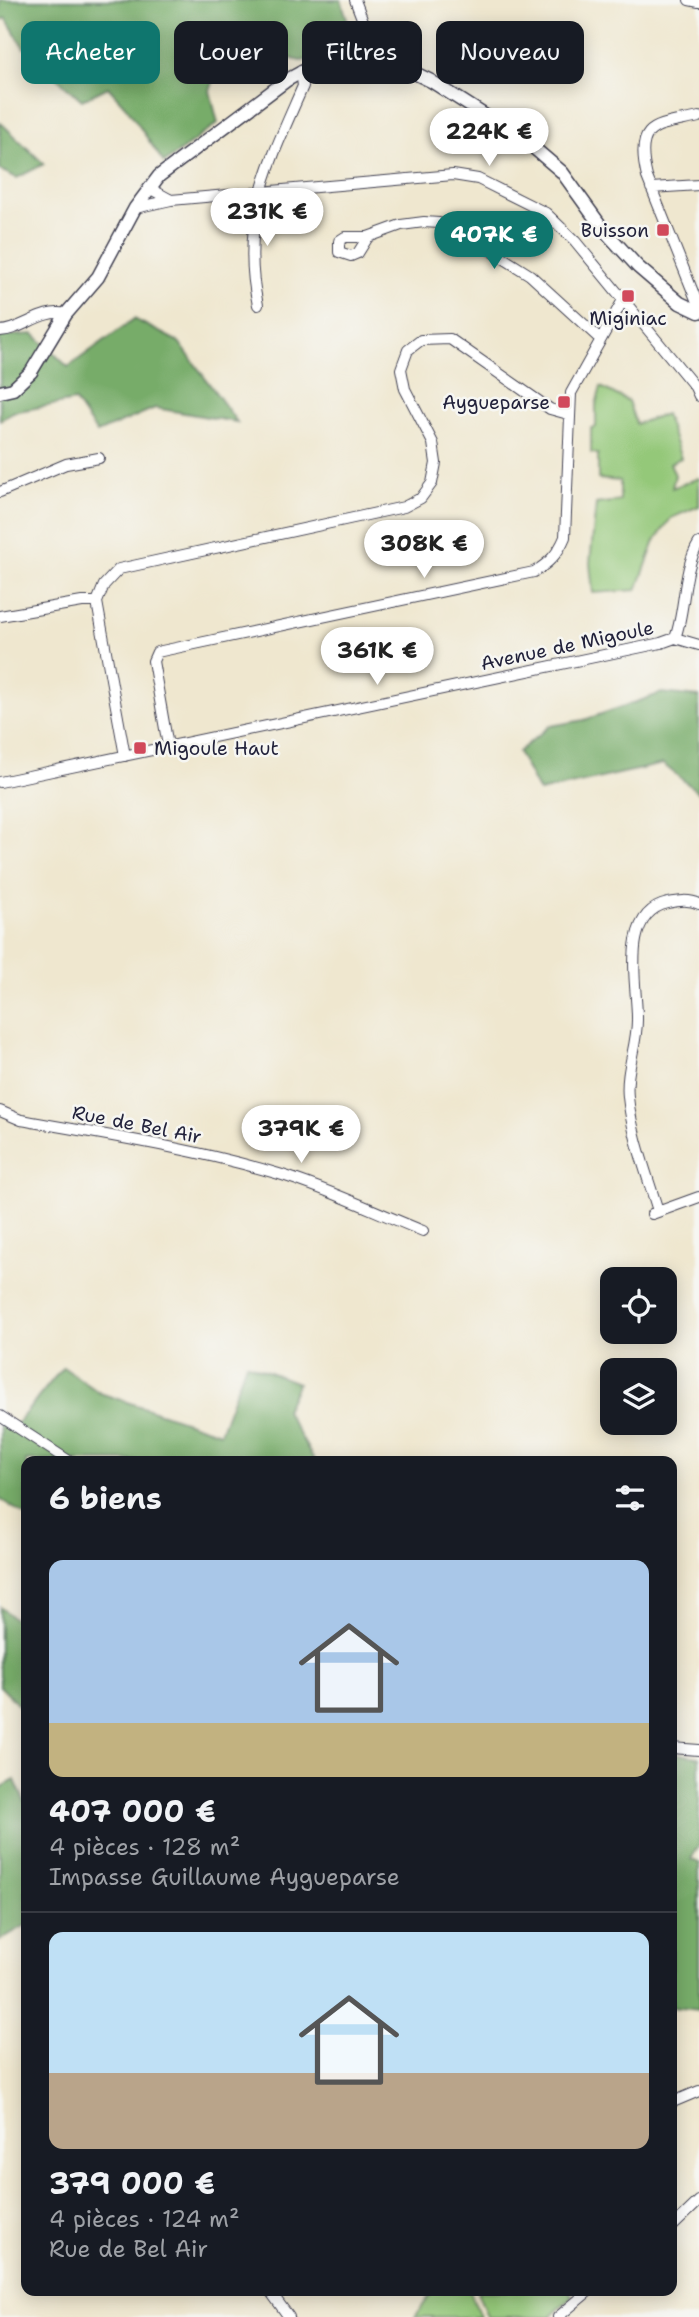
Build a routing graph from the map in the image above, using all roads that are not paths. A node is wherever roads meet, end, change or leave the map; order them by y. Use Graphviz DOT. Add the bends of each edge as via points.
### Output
graph roads {
  1 [pos="355,0"];
  2 [pos="689,0"];
  3 [pos="699,2"];
  4 [pos="363,21"];
  5 [pos="301,71"];
  6 [pos="422,77"];
  7 [pos="699,117"];
  8 [pos="699,185"];
  9 [pos="149,188"];
  10 [pos="651,188"];
  11 [pos="259,192"];
  12 [pos="171,200"];
  13 [pos="135,208"];
  14 [pos="368,237"];
  15 [pos="623,300"];
  16 [pos="258,305"];
  17 [pos="699,310"];
  18 [pos="66,314"];
  19 [pos="0,331"];
  20 [pos="600,339"];
  21 [pos="0,393"];
  22 [pos="699,396"];
  23 [pos="568,414"];
  24 [pos="99,458"];
  25 [pos="0,492"];
  26 [pos="699,543"];
  27 [pos="97,602"];
  28 [pos="0,616"];
  29 [pos="675,638"];
  30 [pos="699,645"];
  31 [pos="168,746"];
  32 [pos="125,756"];
  33 [pos="0,782"];
  34 [pos="699,904"];
  35 [pos="0,1111"];
  36 [pos="699,1197"];
  37 [pos="424,1231"];
  38 [pos="0,1416"];
  39 [pos="61,1456"];
  40 [pos="677,1748"];
  41 [pos="699,1750"];
  42 [pos="699,2091"];
  43 [pos="677,2100"];
  44 [pos="699,2201"];
  45 [pos="677,2222"];
  46 [pos="274,2296"];
  47 [pos="583,2296"];
  48 [pos="289,2317"];
  49 [pos="558,2317"];
  1 -- 4 [label="street"];
  2 -- 3 [label="street"];
  5 -- 9 [label="street"];
  5 -- 11 [label="street" via="303,86"];
  6 -- 17 [label="street" via="551,160 638,267 680,303"];
  7 -- 10 [label="street" via="657,124 648,135 644,158"];
  8 -- 10 [label="street"];
  9 -- 12 [label="street"];
  9 -- 13 [label="street"];
  10 -- 17 [label="street"];
  11 -- 12 [label="street"];
  11 -- 15 [label="street" via="453,175 478,179 546,213"];
  11 -- 16 [label="street" via="250,264"];
  12 -- 13 [label="street"];
  13 -- 18 [label="street" via="98,277"];
  14 -- 20 [label="street" via="424,222 457,229 530,275"];
  15 -- 20 [label="street"];
  15 -- 22 [label="street"];
  18 -- 19 [label="street" via="51,312"];
  18 -- 21 [label="street" via="31,372"];
  20 -- 23 [label="street" via="578,375"];
  23 -- 27 [label="street" via="550,409 450,340 421,340 408,350 401,369 405,389 433,443 432,483 421,498 404,507 119,569 104,585"];
  23 -- 31 [label="street" via="565,537 547,564 534,572 157,652 153,661"];
  24 -- 25 [label="street" via="66,464"];
  26 -- 29 [label="street, Avenue de Migoule" via="692,556"];
  27 -- 28 [label="street"];
  27 -- 32 [label="street"];
  29 -- 30 [label="street"];
  29 -- 31 [label="street, Avenue de Migoule"];
  31 -- 32 [label="street, Avenue de Migoule"];
  32 -- 33 [label="street, Avenue de Migoule"];
  34 -- 36 [label="street" via="662,904 639,929 633,954 638,1019 628,1096 655,1213"];
  35 -- 37 [label="street, Rue de Bel Air" via="21,1120 213,1156 278,1174"];
  38 -- 39 [label="street"];
  40 -- 41 [label="street"];
  42 -- 43 [label="street"];
  44 -- 45 [label="street"];
  46 -- 48 [label="street"];
  47 -- 49 [label="street"];
}
